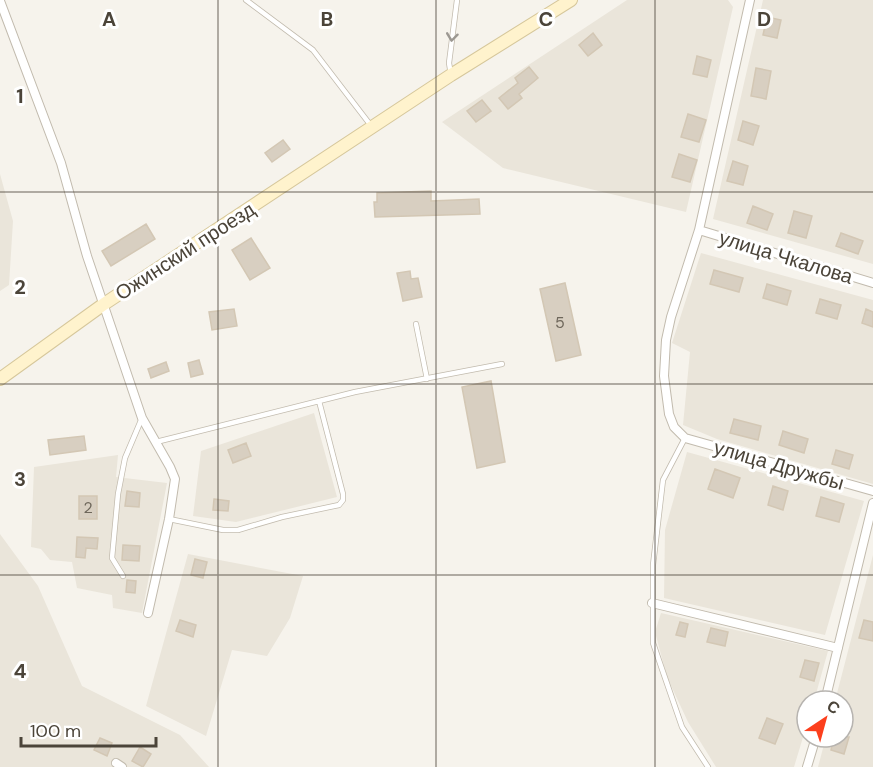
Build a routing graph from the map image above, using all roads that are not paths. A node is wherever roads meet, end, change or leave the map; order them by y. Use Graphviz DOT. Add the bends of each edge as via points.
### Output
graph roads {
  1 [pos="246,0"];
  2 [pos="457,0"];
  3 [pos="570,0"];
  4 [pos="750,0"];
  5 [pos="0,1"];
  6 [pos="451,75"];
  7 [pos="372,127"];
  8 [pos="699,230"];
  9 [pos="873,284"];
  10 [pos="104,304"];
  11 [pos="416,324"];
  12 [pos="502,364"];
  13 [pos="0,379"];
  14 [pos="427,379"];
  15 [pos="319,401"];
  16 [pos="142,418"];
  17 [pos="686,438"];
  18 [pos="156,442"];
  19 [pos="873,491"];
  20 [pos="873,503"];
  21 [pos="169,519"];
  22 [pos="123,576"];
  23 [pos="652,603"];
  24 [pos="148,613"];
  25 [pos="838,648"];
  26 [pos="828,689"];
  27 [pos="812,749"];
  28 [pos="708,767"];
  29 [pos="807,767"];
  1 -- 7 [label="lane" via="313,51"];
  2 -- 6 [label="lane, one-way"];
  3 -- 6 [label="main road, Ожинский проезд"];
  4 -- 8 [label="street"];
  5 -- 10 [label="street" via="61,163"];
  6 -- 7 [label="main road, Ожинский проезд"];
  7 -- 10 [label="main road, Ожинский проезд"];
  8 -- 9 [label="street, улица Чкалова"];
  8 -- 17 [label="street" via="671,317 664,367 669,414"];
  10 -- 13 [label="main road, Ожинский проезд"];
  10 -- 16 [label="street"];
  11 -- 14 [label="lane"];
  12 -- 14 [label="lane"];
  14 -- 15 [label="lane"];
  15 -- 18 [label="lane"];
  15 -- 21 [label="lane" via="343,494 339,505 238,530"];
  16 -- 18 [label="street"];
  16 -- 22 [label="lane" via="125,458 118,494 112,558"];
  17 -- 19 [label="street, улица Дружбы"];
  17 -- 23 [label="lane" via="663,480"];
  18 -- 21 [label="street" via="174,479"];
  20 -- 25 [label="street"];
  21 -- 24 [label="street"];
  23 -- 25 [label="street"];
  23 -- 28 [label="lane" via="653,643 682,727"];
  25 -- 26 [label="street"];
  27 -- 29 [label="street"];
}
